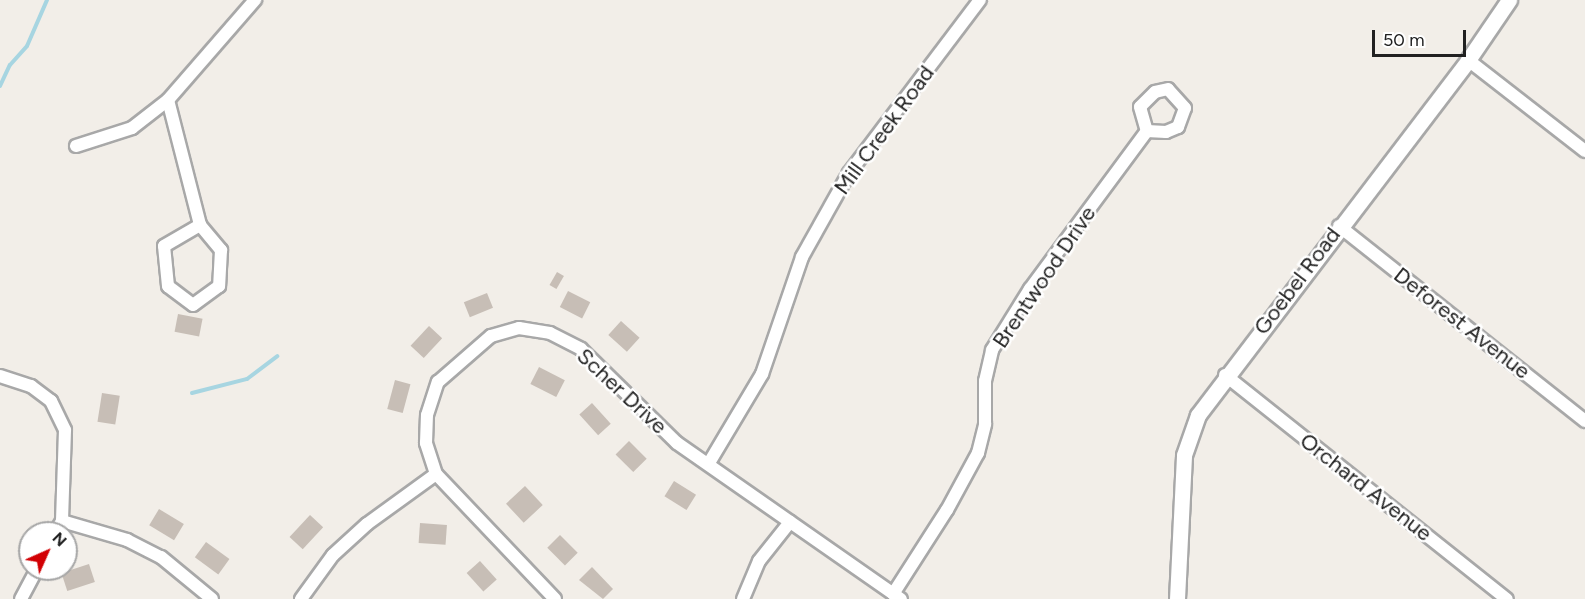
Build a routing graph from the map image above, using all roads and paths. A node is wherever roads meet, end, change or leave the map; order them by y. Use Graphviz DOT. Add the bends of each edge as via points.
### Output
graph roads {
  1 [pos="255,0"];
  2 [pos="980,0"];
  3 [pos="1509,0"];
  4 [pos="1468,60"];
  5 [pos="168,100"];
  6 [pos="1147,131"];
  7 [pos="76,146"];
  8 [pos="1585,151"];
  9 [pos="200,225"];
  10 [pos="1339,226"];
  11 [pos="1225,375"];
  12 [pos="0,376"];
  13 [pos="1585,421"];
  14 [pos="709,463"];
  15 [pos="436,474"];
  16 [pos="62,521"];
  17 [pos="790,522"];
  18 [pos="78,526"];
  19 [pos="31,581"];
  20 [pos="897,596"];
  21 [pos="21,599"];
  22 [pos="212,599"];
  23 [pos="301,599"];
  24 [pos="555,599"];
  25 [pos="743,599"];
  26 [pos="1177,599"];
  27 [pos="1507,599"];
  1 -- 5 [label="street"];
  2 -- 14 [label="street, Mill Creek Road" via="849,172 802,257 762,374"];
  3 -- 4 [label="street, Goebel Road"];
  4 -- 8 [label="street"];
  4 -- 10 [label="street, Goebel Road"];
  5 -- 7 [label="street" via="132,128"];
  5 -- 9 [label="street"];
  6 -- 20 [label="street, Brentwood Drive" via="1030,289 992,350 985,381 985,424 978,453"];
  9 -- 9 [label="street" via="221,250 219,286 193,304 168,286 164,246"];
  10 -- 11 [label="street, Goebel Road"];
  10 -- 13 [label="street, Deforest Avenue"];
  11 -- 26 [label="street, Goebel Road" via="1198,415 1184,455"];
  11 -- 27 [label="street, Orchard Avenue"];
  12 -- 16 [label="street" via="32,386 51,401 65,430"];
  14 -- 15 [label="street, Scher Drive" via="677,443 580,349 550,333 519,328 491,336 438,382 427,415 426,443"];
  14 -- 17 [label="street, Scher Drive"];
  15 -- 23 [label="street" via="367,524 333,555"];
  15 -- 24 [label="street, Scher Drive"];
  17 -- 20 [label="street, Scher Drive"];
  17 -- 25 [label="street" via="759,561"];
  18 -- 22 [label="street" via="127,540 161,557"];
  19 -- 21 [label="street"];
}
